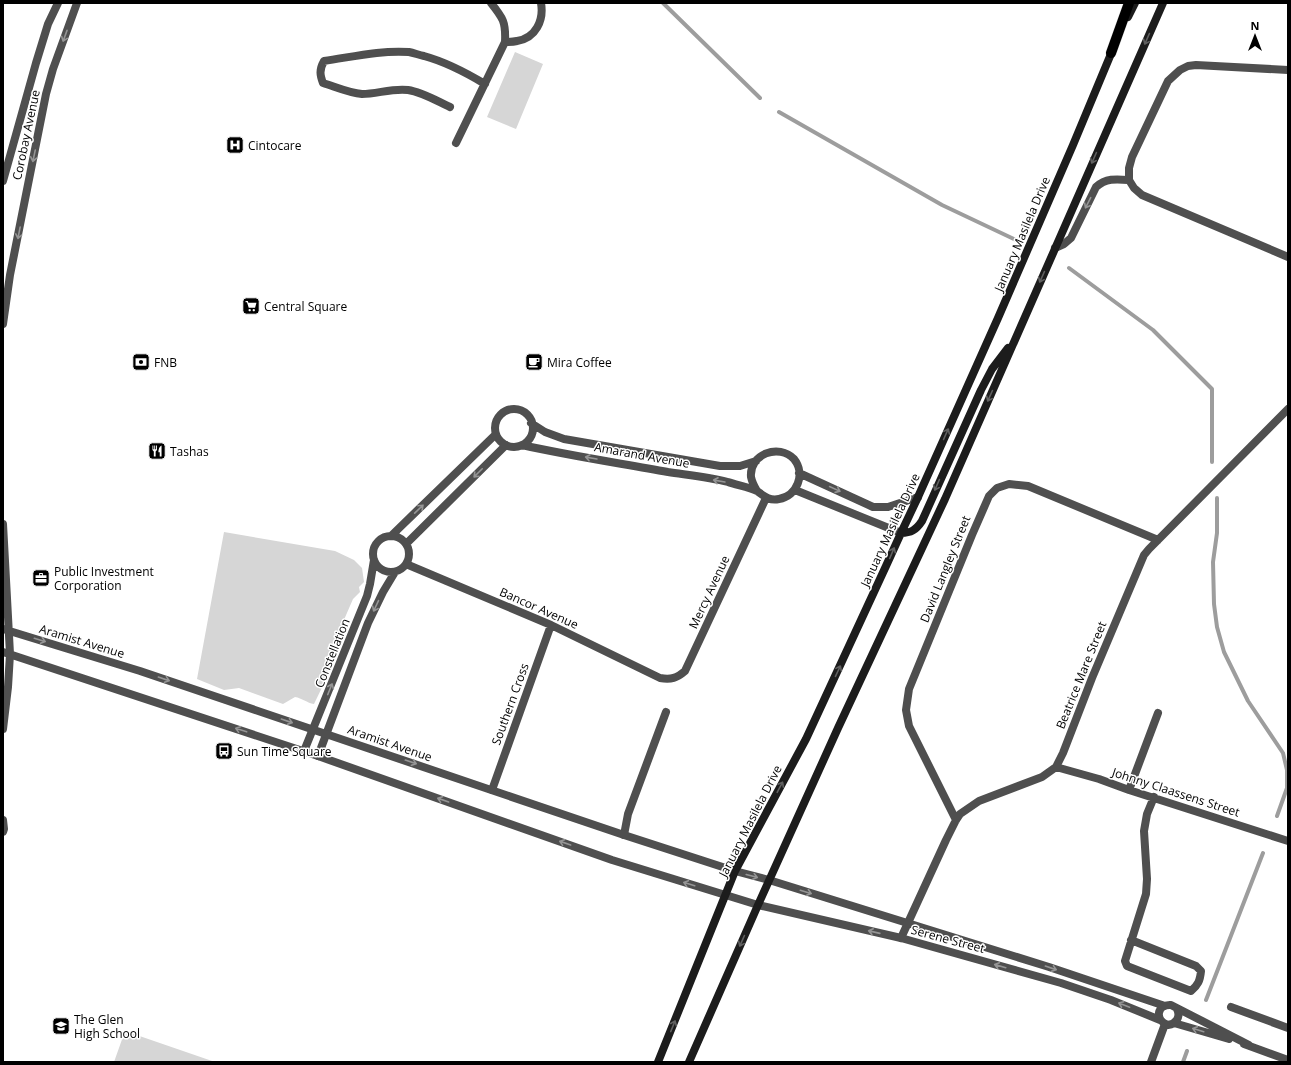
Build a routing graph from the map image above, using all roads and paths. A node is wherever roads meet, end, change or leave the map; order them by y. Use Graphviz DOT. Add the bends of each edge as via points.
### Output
graph roads {
  1 [pos="58,3"];
  2 [pos="77,3"];
  3 [pos="491,3"];
  4 [pos="541,3"];
  5 [pos="1130,3"];
  6 [pos="1135,3"];
  7 [pos="1162,3"];
  8 [pos="504,42"];
  9 [pos="1110,53"];
  10 [pos="1288,70"];
  11 [pos="485,84"];
  12 [pos="450,107"];
  13 [pos="456,143"];
  14 [pos="1129,180"];
  15 [pos="3,181"];
  16 [pos="1055,248"];
  17 [pos="1288,257"];
  18 [pos="3,324"];
  19 [pos="1014,340"];
  20 [pos="1288,410"];
  21 [pos="531,423"];
  22 [pos="496,434"];
  23 [pos="506,445"];
  24 [pos="522,445"];
  25 [pos="756,461"];
  26 [pos="799,473"];
  27 [pos="795,490"];
  28 [pos="757,491"];
  29 [pos="918,497"];
  30 [pos="766,498"];
  31 [pos="3,524"];
  32 [pos="900,533"];
  33 [pos="391,536"];
  34 [pos="1158,540"];
  35 [pos="406,544"];
  36 [pos="374,560"];
  37 [pos="406,564"];
  38 [pos="395,572"];
  39 [pos="551,626"];
  40 [pos="6,630"];
  41 [pos="6,653"];
  42 [pos="660,678"];
  43 [pos="666,712"];
  44 [pos="1158,713"];
  45 [pos="3,729"];
  46 [pos="314,730"];
  47 [pos="326,734"];
  48 [pos="304,751"];
  49 [pos="318,756"];
  50 [pos="1056,767"];
  51 [pos="492,790"];
  52 [pos="1129,790"];
  53 [pos="1154,797"];
  54 [pos="3,820"];
  55 [pos="956,820"];
  56 [pos="3,832"];
  57 [pos="624,835"];
  58 [pos="1288,841"];
  59 [pos="735,871"];
  60 [pos="769,880"];
  61 [pos="726,895"];
  62 [pos="758,905"];
  63 [pos="907,924"];
  64 [pos="900,938"];
  65 [pos="1131,940"];
  66 [pos="1165,1006"];
  67 [pos="1231,1007"];
  68 [pos="1177,1009"];
  69 [pos="1162,1022"];
  70 [pos="1174,1023"];
  71 [pos="1288,1028"];
  72 [pos="1249,1045"];
  73 [pos="1288,1060"];
  74 [pos="658,1062"];
  75 [pos="689,1062"];
  76 [pos="1151,1062"];
  1 -- 15 [label="street, Corobay Avenue" via="48,24"];
  2 -- 18 [label="street, Corobay Avenue, one-way" via="46,94 10,275"];
  3 -- 8 [label="street" via="504,21"];
  4 -- 8 [label="street" via="541,21 534,32 517,41"];
  5 -- 9 [label="main road"];
  6 -- 9 [label="main road, January Masilela Drive"];
  7 -- 16 [label="main road, one-way"];
  8 -- 11 [label="street"];
  29 -- 9 [label="main road, January Masilela Drive, one-way" via="1008,297"];
  10 -- 14 [label="street" via="1196,65 1177,72 1165,86 1132,158"];
  11 -- 12 [label="street" via="436,60 410,52 376,53 324,61 320,68 323,83 351,92 363,94 409,90"];
  11 -- 13 [label="street"];
  14 -- 16 [label="street, one-way" via="1110,179 1096,187 1071,238"];
  14 -- 17 [label="street" via="1137,192 1146,198"];
  16 -- 19 [label="main road, one-way"];
  19 -- 32 [label="main road, one-way" via="992,368 922,521 912,532"];
  19 -- 60 [label="main road, one-way" via="945,499"];
  20 -- 34 [label="street, Beatrice Mare Street"];
  21 -- 22 [label="street" via="522,411 506,411 498,418"];
  21 -- 24 [label="street" via="530,438"];
  21 -- 25 [label="street, Amarand Avenue" via="564,439 720,466 740,466"];
  22 -- 23 [label="street" via="501,443"];
  33 -- 22 [label="street, one-way"];
  23 -- 24 [label="street"];
  23 -- 35 [label="street, one-way"];
  28 -- 24 [label="street, Amarand Avenue, one-way" via="726,482"];
  25 -- 26 [label="street" via="768,452 784,452 794,460"];
  25 -- 28 [label="street" via="751,476 752,484"];
  26 -- 27 [label="street"];
  26 -- 29 [label="street, one-way" via="873,507 888,507"];
  27 -- 30 [label="street" via="779,499"];
  27 -- 32 [label="street"];
  28 -- 30 [label="street"];
  29 -- 32 [label="main road, January Masilela Drive"];
  30 -- 42 [label="street, Mercy Avenue" via="685,671 672,679"];
  31 -- 40 [label="street"];
  59 -- 32 [label="main road, January Masilela Drive, one-way" via="806,739"];
  33 -- 35 [label="street"];
  33 -- 36 [label="street" via="376,544 372,555"];
  34 -- 50 [label="street, Beatrice Mare Street" via="1144,555"];
  34 -- 55 [label="street, David Langley Street" via="1028,486 1009,484 997,488 989,496 912,683 907,701 906,717 912,735"];
  35 -- 37 [label="street" via="409,554"];
  36 -- 38 [label="street" via="380,569"];
  46 -- 36 [label="street, Constellation, one-way" via="367,596"];
  37 -- 38 [label="street"];
  37 -- 39 [label="street, Bancor Avenue"];
  38 -- 47 [label="street, Constellation, one-way" via="368,623"];
  39 -- 42 [label="street, Bancor Avenue"];
  39 -- 51 [label="street, Southern Cross"];
  40 -- 41 [label="street"];
  40 -- 46 [label="street, Aramist Avenue, one-way" via="140,671"];
  41 -- 45 [label="street" via="8,688"];
  48 -- 41 [label="street, one-way"];
  43 -- 57 [label="street" via="628,814"];
  44 -- 52 [label="street"];
  46 -- 47 [label="street, Aramist Avenue"];
  46 -- 48 [label="street, Constellation"];
  47 -- 49 [label="street, Constellation"];
  47 -- 51 [label="street, Aramist Avenue, one-way"];
  48 -- 49 [label="street"];
  61 -- 49 [label="street, one-way" via="612,860"];
  50 -- 52 [label="street, Johnny Claassens Street"];
  50 -- 55 [label="street" via="1042,777 978,801"];
  51 -- 57 [label="street, Aramist Avenue"];
  52 -- 53 [label="street, Johnny Claassens Street"];
  53 -- 58 [label="street, Johnny Claassens Street"];
  53 -- 65 [label="street" via="1144,831 1146,894"];
  54 -- 56 [label="street"];
  55 -- 63 [label="street"];
  57 -- 59 [label="street, Aramist Avenue"];
  59 -- 60 [label="street, Aramist Avenue, one-way"];
  59 -- 61 [label="main road, January Masilela Drive"];
  60 -- 62 [label="main road"];
  60 -- 63 [label="street, Serene Street, one-way"];
  61 -- 62 [label="street, Serene Street"];
  74 -- 61 [label="main road, January Masilela Drive, one-way"];
  64 -- 62 [label="street, Serene Street, one-way"];
  62 -- 75 [label="main road, one-way"];
  63 -- 64 [label="street"];
  63 -- 66 [label="street, Serene Street, one-way"];
  69 -- 64 [label="street, Serene Street, one-way" via="1061,983"];
  65 -- 65 [label="street" via="1196,966 1201,971 1197,987 1191,991 1127,966 1125,961"];
  66 -- 68 [label="street" via="1171,1005"];
  66 -- 69 [label="street" via="1159,1013"];
  67 -- 71 [label="street"];
  68 -- 70 [label="street" via="1179,1015"];
  68 -- 72 [label="street"];
  69 -- 70 [label="street" via="1168,1025"];
  69 -- 76 [label="street"];
  72 -- 70 [label="street, one-way"];
  72 -- 73 [label="street"];
}
